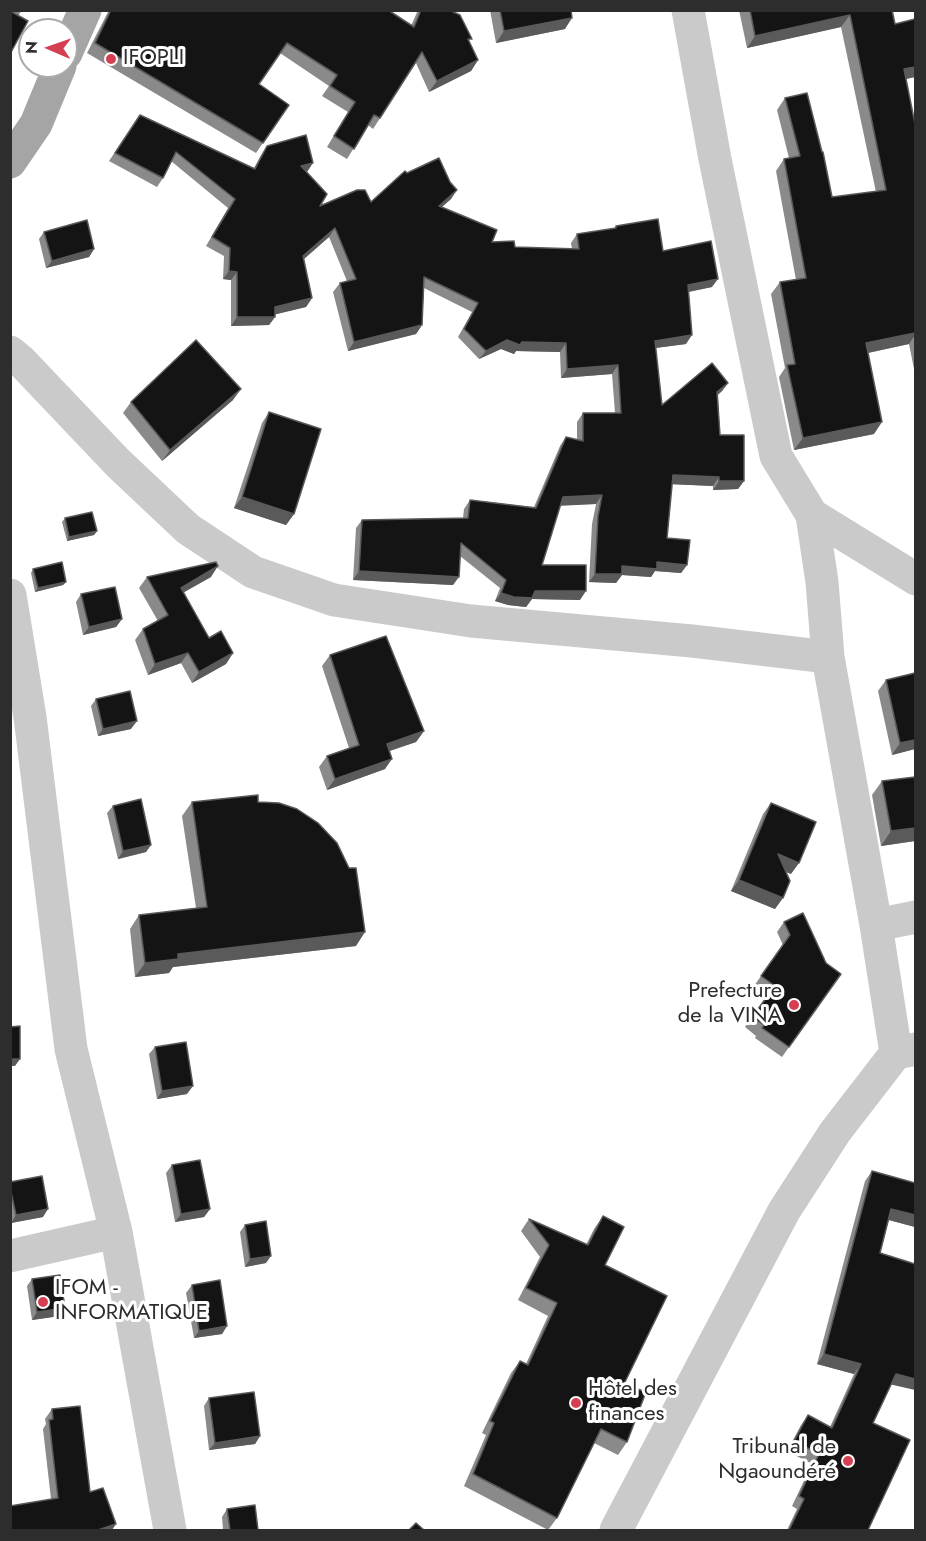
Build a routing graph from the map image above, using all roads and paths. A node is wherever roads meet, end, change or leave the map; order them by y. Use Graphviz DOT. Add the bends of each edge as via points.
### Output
graph roads {
  1 [pos="85,10"];
  2 [pos="688,10"];
  3 [pos="78,26"];
  4 [pos="55,78"];
  5 [pos="10,162"];
  6 [pos="10,352"];
  7 [pos="812,515"];
  8 [pos="915,579"];
  9 [pos="10,595"];
  10 [pos="828,657"];
  11 [pos="915,917"];
  12 [pos="876,925"];
  13 [pos="906,1051"];
  14 [pos="116,1232"];
  15 [pos="10,1256"];
  16 [pos="170,1530"];
  17 [pos="616,1530"];
  1 -- 3 [label="main road"];
  2 -- 7 [label="street" via="776,456"];
  4 -- 5 [label="main road" via="36,123"];
  6 -- 10 [label="street" via="188,529 253,572 334,600 471,621"];
  7 -- 8 [label="street"];
  7 -- 10 [label="street"];
  9 -- 14 [label="street" via="30,717 71,1049"];
  10 -- 12 [label="street"];
  11 -- 12 [label="street"];
  12 -- 13 [label="street"];
  13 -- 17 [label="street" via="835,1132 784,1211"];
  14 -- 15 [label="street"];
  14 -- 16 [label="street"];
}
